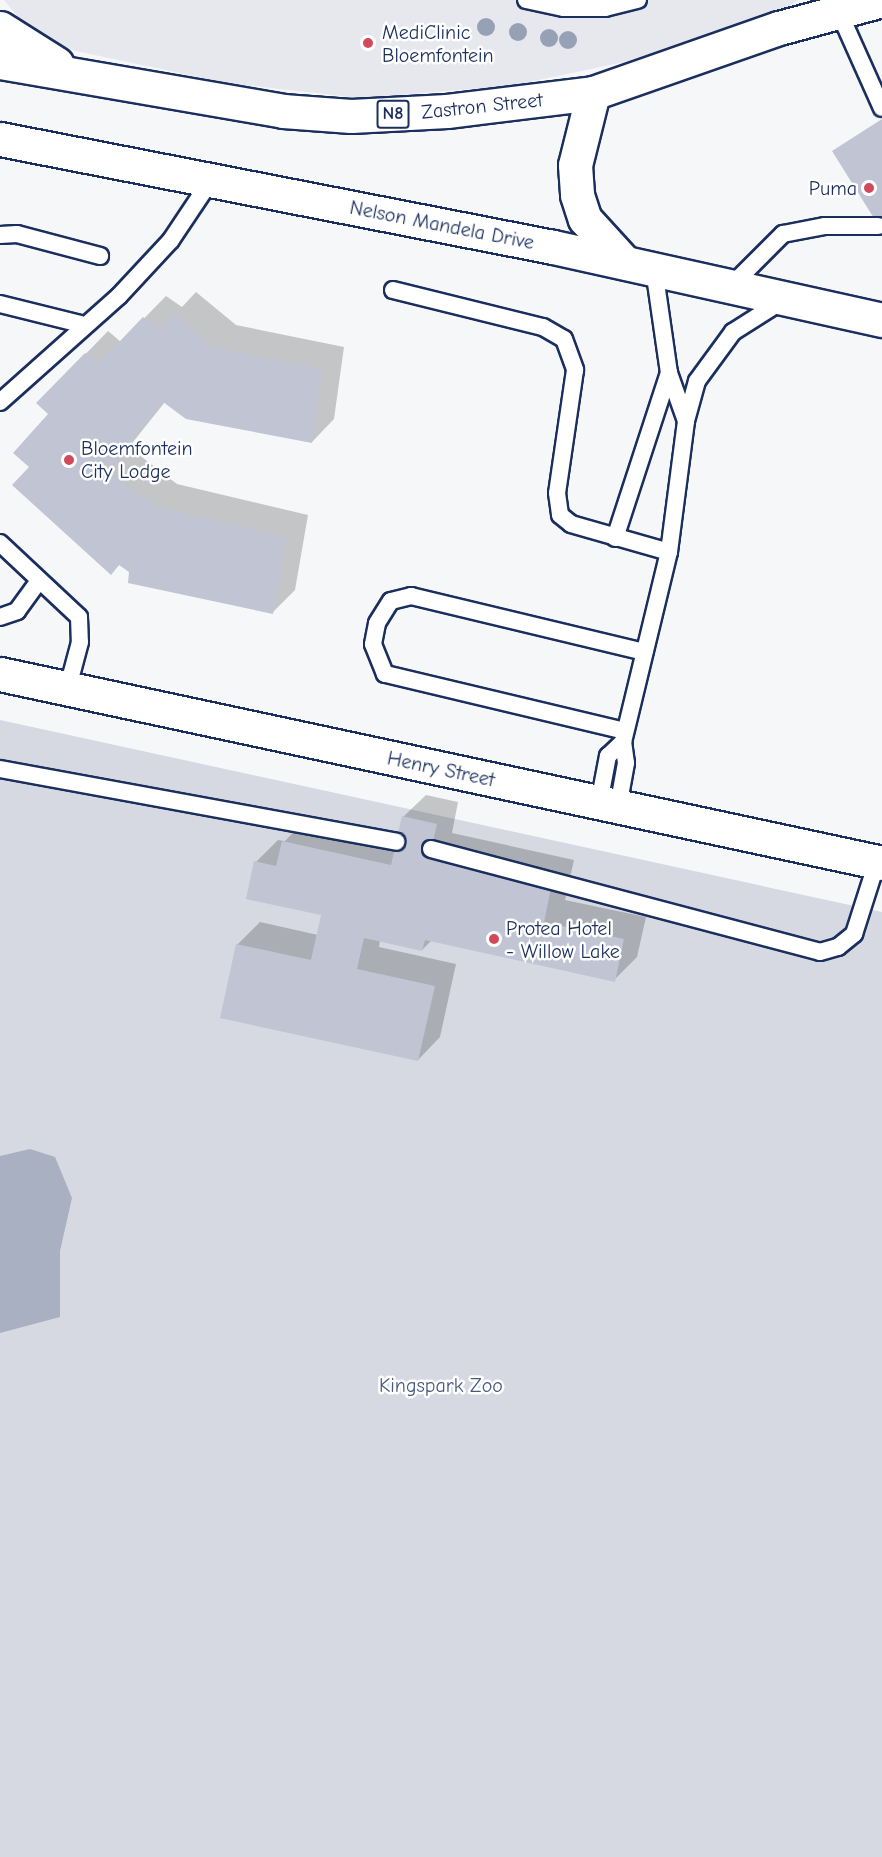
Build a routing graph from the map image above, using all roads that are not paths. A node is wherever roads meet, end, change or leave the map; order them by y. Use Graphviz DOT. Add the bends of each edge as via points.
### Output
graph roads {
  1 [pos="526,0"];
  2 [pos="638,0"];
  3 [pos="882,0"];
  4 [pos="839,12"];
  5 [pos="0,28"];
  6 [pos="0,62"];
  7 [pos="89,80"];
  8 [pos="593,93"];
  9 [pos="882,108"];
  10 [pos="0,139"];
  11 [pos="62,151"];
  12 [pos="0,160"];
  13 [pos="211,180"];
  14 [pos="879,226"];
  15 [pos="0,235"];
  16 [pos="100,256"];
  17 [pos="640,266"];
  18 [pos="731,286"];
  19 [pos="393,290"];
  20 [pos="786,298"];
  21 [pos="0,304"];
  22 [pos="882,320"];
  23 [pos="81,324"];
  24 [pos="669,373"];
  25 [pos="0,402"];
  26 [pos="686,421"];
  27 [pos="615,538"];
  28 [pos="0,543"];
  29 [pos="669,552"];
  30 [pos="37,583"];
  31 [pos="0,616"];
  32 [pos="644,652"];
  33 [pos="0,674"];
  34 [pos="68,687"];
  35 [pos="624,737"];
  36 [pos="0,769"];
  37 [pos="608,805"];
  38 [pos="396,842"];
  39 [pos="431,849"];
  40 [pos="880,863"];
  1 -- 2 [label="lane" via="564,8 606,8"];
  3 -- 4 [label="main road, Zastron Street / N8"];
  4 -- 8 [label="main road, Zastron Street / N8"];
  4 -- 9 [label="lane"];
  5 -- 7 [label="main road"];
  6 -- 7 [label="main road, Zastron Street / N8"];
  7 -- 8 [label="main road, Zastron Street / N8" via="283,111 351,116 447,111"];
  8 -- 17 [label="main road" via="575,165 577,195 585,219"];
  10 -- 11 [label="main road, Nelson Mandela Drive"];
  11 -- 12 [label="main road"];
  11 -- 13 [label="main road, Nelson Mandela Drive"];
  13 -- 17 [label="main road, Nelson Mandela Drive"];
  13 -- 23 [label="lane" via="171,240 119,296"];
  14 -- 18 [label="lane" via="825,226 783,234"];
  15 -- 16 [label="lane" via="17,234"];
  17 -- 18 [label="main road, Nelson Mandela Drive"];
  17 -- 24 [label="lane"];
  18 -- 20 [label="main road, Nelson Mandela Drive"];
  19 -- 27 [label="lane" via="543,327 564,339 575,370 557,505 571,524"];
  20 -- 22 [label="main road, Nelson Mandela Drive"];
  20 -- 26 [label="lane" via="733,332 712,354"];
  21 -- 23 [label="lane"];
  23 -- 25 [label="lane"];
  24 -- 26 [label="lane"];
  24 -- 27 [label="lane"];
  26 -- 29 [label="lane"];
  27 -- 29 [label="lane"];
  28 -- 30 [label="lane"];
  29 -- 32 [label="lane"];
  30 -- 31 [label="lane" via="17,611"];
  30 -- 34 [label="lane" via="79,617 80,642"];
  32 -- 35 [label="lane"];
  32 -- 35 [label="lane" via="411,596 391,601 377,623 373,644 385,674"];
  33 -- 34 [label="main road, Henry Street"];
  34 -- 37 [label="main road, Henry Street"];
  35 -- 37 [label="lane" via="608,756"];
  36 -- 38 [label="lane"];
  37 -- 40 [label="main road, Henry Street"];
  39 -- 40 [label="lane" via="820,952 838,947 854,934"];
}
